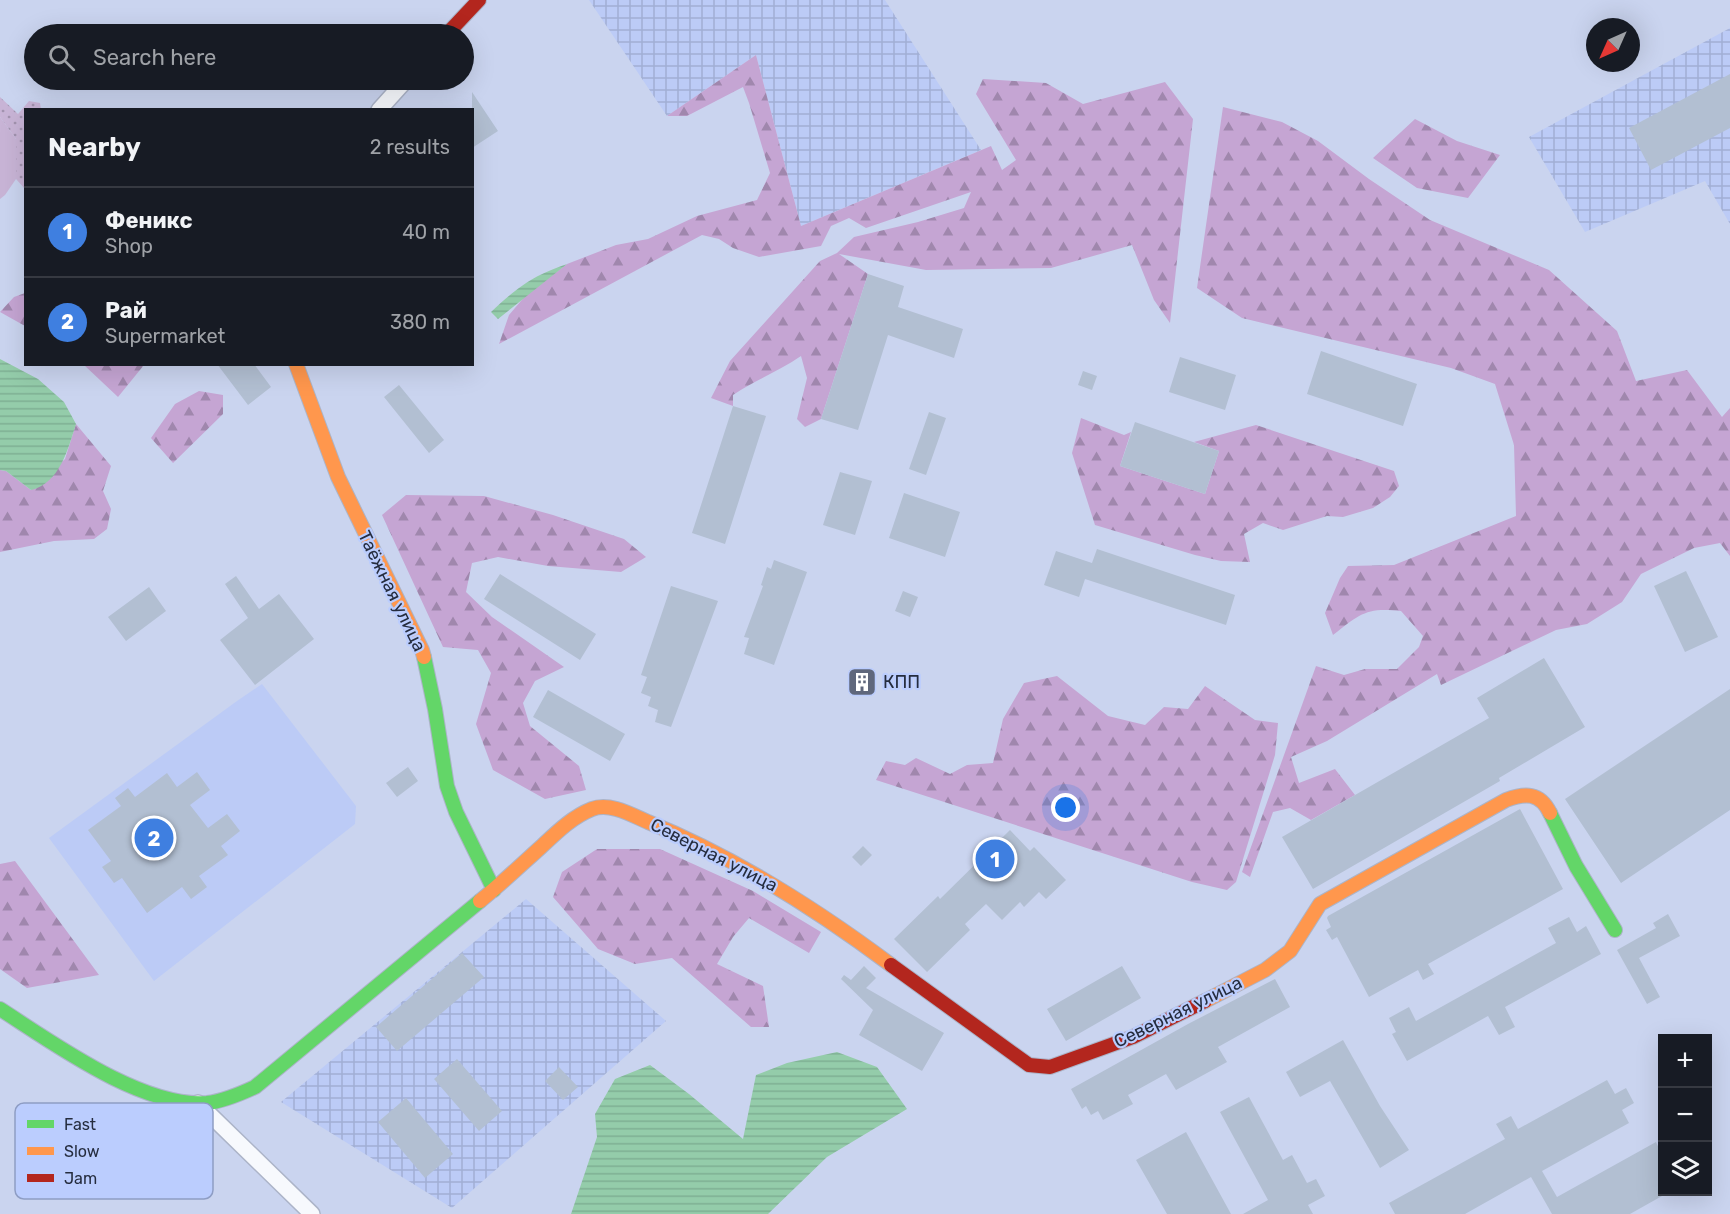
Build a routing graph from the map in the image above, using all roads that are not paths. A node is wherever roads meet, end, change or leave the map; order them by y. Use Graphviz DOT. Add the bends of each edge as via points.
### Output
graph roads {
  1 [pos="479,0"];
  2 [pos="456,24"];
  3 [pos="397,90"];
  4 [pos="381,108"];
  5 [pos="297,366"];
  6 [pos="494,890"];
  7 [pos="1615,930"];
  8 [pos="0,1009"];
  9 [pos="198,1103"];
  10 [pos="213,1118"];
  11 [pos="312,1214"];
  1 -- 2 [label="street"];
  3 -- 4 [label="street"];
  5 -- 6 [label="street, Таёжная улица" via="338,477 422,650 447,786"];
  6 -- 7 [label="street, Северная улица" via="573,818 594,808 620,810 686,837 774,885 1009,1052 1029,1065 1050,1067 1133,1037 1264,970 1290,951 1320,904 1522,794 1546,805 1576,866"];
  6 -- 9 [label="street" via="255,1087 217,1101"];
  8 -- 9 [label="street" via="88,1064 125,1082 165,1098"];
  10 -- 11 [label="street"];
}
